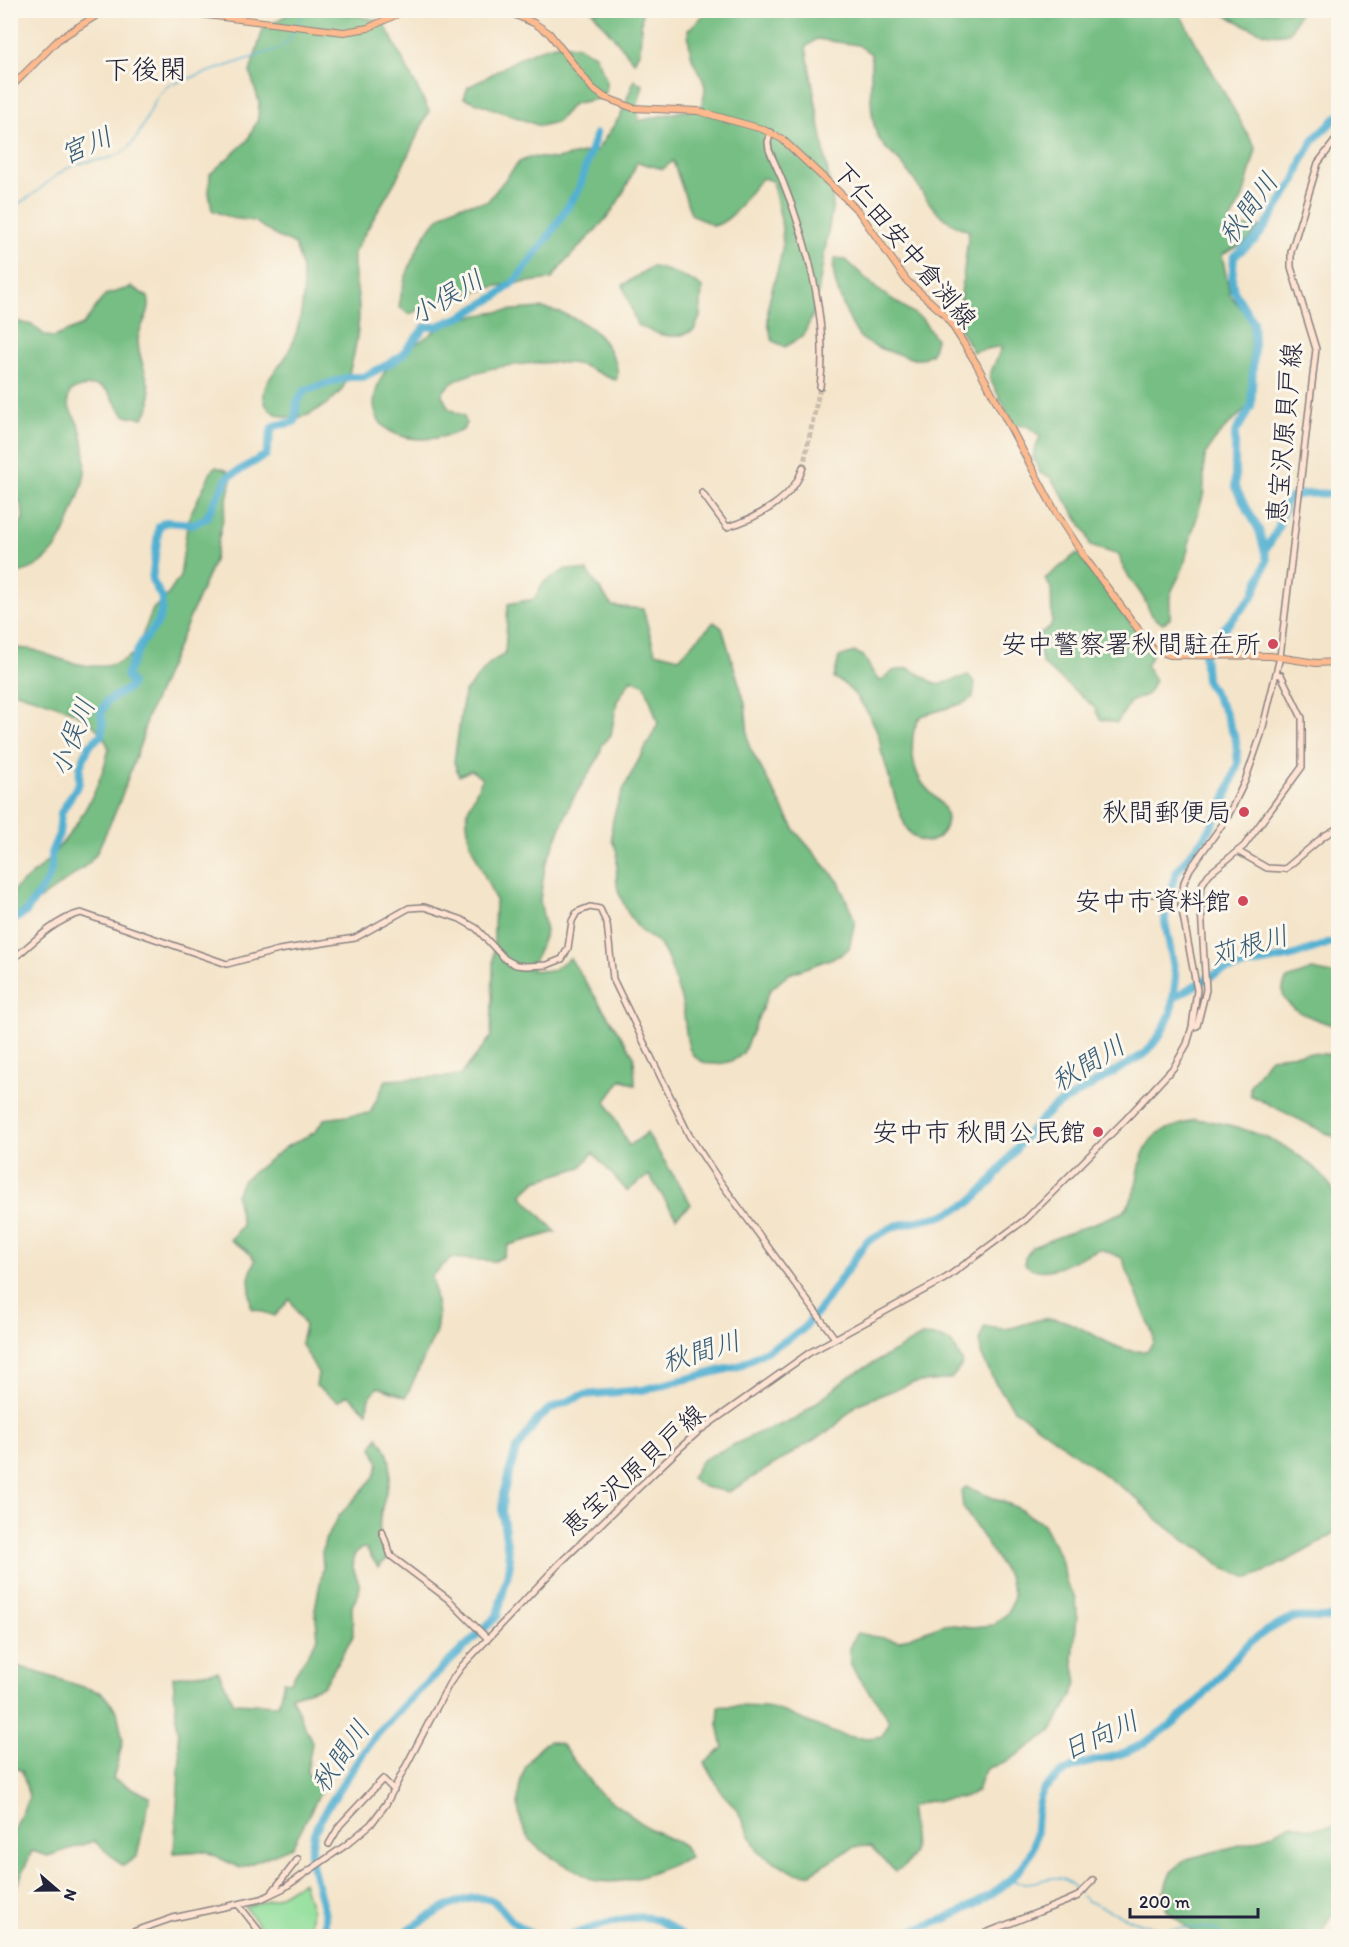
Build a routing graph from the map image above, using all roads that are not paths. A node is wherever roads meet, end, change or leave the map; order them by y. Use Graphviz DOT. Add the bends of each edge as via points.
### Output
graph roads {
  1 [pos="105,10"];
  2 [pos="166,10"];
  3 [pos="406,10"];
  4 [pos="504,10"];
  5 [pos="10,88"];
  6 [pos="771,132"];
  7 [pos="1338,137"];
  8 [pos="820,387"];
  9 [pos="802,467"];
  10 [pos="702,493"];
  11 [pos="1280,657"];
  12 [pos="1338,662"];
  13 [pos="1276,674"];
  14 [pos="1338,828"];
  15 [pos="1239,852"];
  16 [pos="1143,894"];
  17 [pos="1178,894"];
  18 [pos="10,962"];
  19 [pos="1192,1027"];
  20 [pos="834,1337"];
  21 [pos="382,1531"];
  22 [pos="486,1638"];
  23 [pos="394,1790"];
  24 [pos="328,1844"];
  25 [pos="298,1859"];
  26 [pos="1093,1880"];
  27 [pos="271,1894"];
  28 [pos="238,1904"];
  29 [pos="121,1936"];
  30 [pos="263,1936"];
  31 [pos="978,1936"];
  1 -- 5 [label="main road" via="59,39"];
  2 -- 3 [label="main road" via="344,32 360,30"];
  4 -- 6 [label="main road, 下仁田安中倉渕線" via="549,33 592,88 618,104 698,111"];
  6 -- 8 [label="main road" via="769,150 809,258 823,354"];
  6 -- 11 [label="main road, 下仁田安中倉渕線" via="859,212 907,281 948,319 976,363 1056,513 1147,644 1163,654"];
  7 -- 11 [label="main road, 恵宝沢原貝戸線" via="1318,163 1291,252 1291,267 1316,349"];
  9 -- 10 [label="main road" via="784,498 727,527"];
  11 -- 12 [label="main road"];
  11 -- 13 [label="main road, 恵宝沢原貝戸線"];
  13 -- 15 [label="main road" via="1281,675 1302,718 1302,767"];
  13 -- 17 [label="main road, 恵宝沢原貝戸線" via="1245,781 1227,818 1190,869"];
  14 -- 15 [label="main road" via="1286,869 1268,868"];
  15 -- 19 [label="main road, 恵宝沢原貝戸線" via="1209,874 1201,886 1206,983 1202,1014 1197,1026"];
  16 -- 17 [label="main road"];
  17 -- 19 [label="main road, 恵宝沢原貝戸線" via="1196,980"];
  18 -- 20 [label="main road" via="45,933 81,913 227,964 279,950 355,938 419,906 476,928 505,959 516,965 547,965 558,963 565,955 577,912 590,907 600,909 607,924 614,979 689,1135"];
  19 -- 20 [label="main road, 恵宝沢原貝戸線" via="1174,1066 1026,1219 946,1278"];
  20 -- 22 [label="main road, 恵宝沢原貝戸線" via="699,1431"];
  21 -- 22 [label="main road" via="391,1556 448,1599"];
  22 -- 23 [label="main road, 恵宝沢原貝戸線" via="449,1684"];
  23 -- 24 [label="main road" via="383,1779 340,1825"];
  23 -- 27 [label="main road, 恵宝沢原貝戸線" via="371,1824 306,1874"];
  25 -- 27 [label="main road"];
  26 -- 31 [label="main road" via="1080,1894"];
  27 -- 28 [label="main road, 恵宝沢原貝戸線"];
  28 -- 29 [label="main road, 恵宝沢原貝戸線" via="173,1918"];
  28 -- 30 [label="main road"];
}
